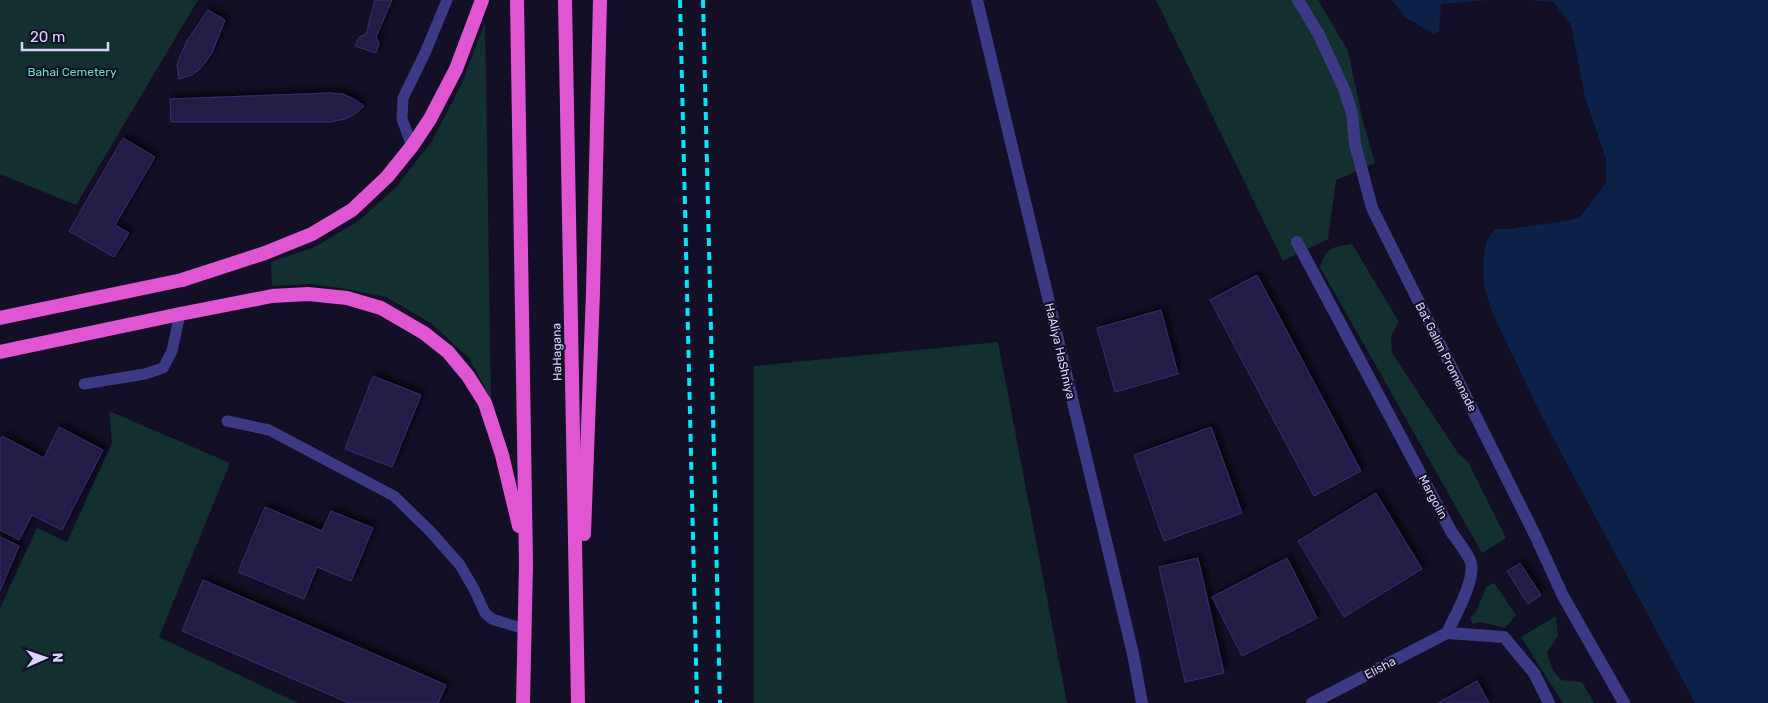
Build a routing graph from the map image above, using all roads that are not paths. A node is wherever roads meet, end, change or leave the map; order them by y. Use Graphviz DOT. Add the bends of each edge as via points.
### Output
graph roads {
  1 [pos="447,0"];
  2 [pos="482,0"];
  3 [pos="517,0"];
  4 [pos="565,0"];
  5 [pos="600,0"];
  6 [pos="977,0"];
  7 [pos="1298,0"];
  8 [pos="412,146"];
  9 [pos="1297,242"];
  10 [pos="180,314"];
  11 [pos="0,318"];
  12 [pos="0,352"];
  13 [pos="84,384"];
  14 [pos="226,421"];
  15 [pos="526,564"];
  16 [pos="524,629"];
  17 [pos="1447,633"];
  18 [pos="579,683"];
  19 [pos="523,703"];
  20 [pos="578,703"];
  21 [pos="1142,703"];
  22 [pos="1312,703"];
  23 [pos="1550,703"];
  24 [pos="1624,703"];
  1 -- 8 [label="lane" via="403,98 402,120"];
  2 -- 8 [label="highway" via="456,69"];
  3 -- 15 [label="highway"];
  4 -- 18 [label="highway, HaHagana"];
  5 -- 18 [label="highway"];
  6 -- 21 [label="street, HaAliya HaShniya"];
  7 -- 24 [label="street, Bat Galim Promenade" via="1320,35 1352,113 1355,144 1372,208 1563,596"];
  8 -- 11 [label="highway" via="388,177 352,210 312,234 182,280"];
  9 -- 17 [label="street, Margolin" via="1452,533 1471,562 1470,581"];
  10 -- 12 [label="highway"];
  10 -- 13 [label="lane" via="172,351 163,368"];
  10 -- 15 [label="highway" via="272,296 308,294 347,298 381,308 424,333 448,352 485,403 507,474"];
  14 -- 16 [label="lane" via="269,430 394,496 460,565 485,613 492,619"];
  15 -- 16 [label="highway"];
  16 -- 19 [label="highway"];
  17 -- 22 [label="street, Elisha"];
  17 -- 23 [label="street" via="1504,637 1534,673"];
  18 -- 20 [label="highway, HaHagana"];
}
